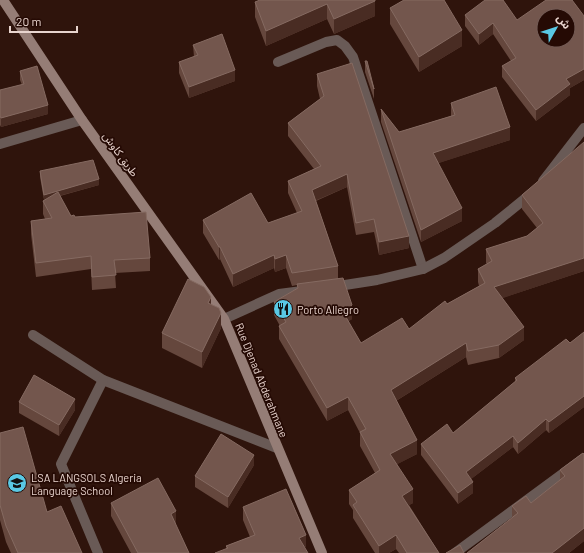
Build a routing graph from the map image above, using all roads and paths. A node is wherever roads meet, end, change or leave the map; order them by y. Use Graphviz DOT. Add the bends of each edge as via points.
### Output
graph roads {
  1 [pos="3,0"];
  2 [pos="278,62"];
  3 [pos="82,120"];
  4 [pos="584,128"];
  5 [pos="0,144"];
  6 [pos="423,269"];
  7 [pos="324,288"];
  8 [pos="309,290"];
  9 [pos="224,319"];
  10 [pos="33,335"];
  11 [pos="104,380"];
  12 [pos="277,448"];
  13 [pos="584,458"];
  14 [pos="98,553"];
  15 [pos="322,553"];
  16 [pos="455,553"];
  1 -- 3 [label="street, طريق كاوش"];
  2 -- 6 [label="street" via="337,40 353,57"];
  3 -- 5 [label="street"];
  3 -- 9 [label="street, طريق كاوش"];
  4 -- 6 [label="street" via="536,189 495,223 444,258"];
  6 -- 7 [label="street" via="377,280"];
  8 -- 9 [label="street, Rue Djenad Abderahmane" via="279,294"];
  9 -- 12 [label="street, Rue Djenad Abderahmane"];
  10 -- 11 [label="street"];
  11 -- 12 [label="street"];
  11 -- 14 [label="street" via="61,464"];
  12 -- 15 [label="street, Rue Djenad Abderahmane"];
  13 -- 16 [label="street"];
}
